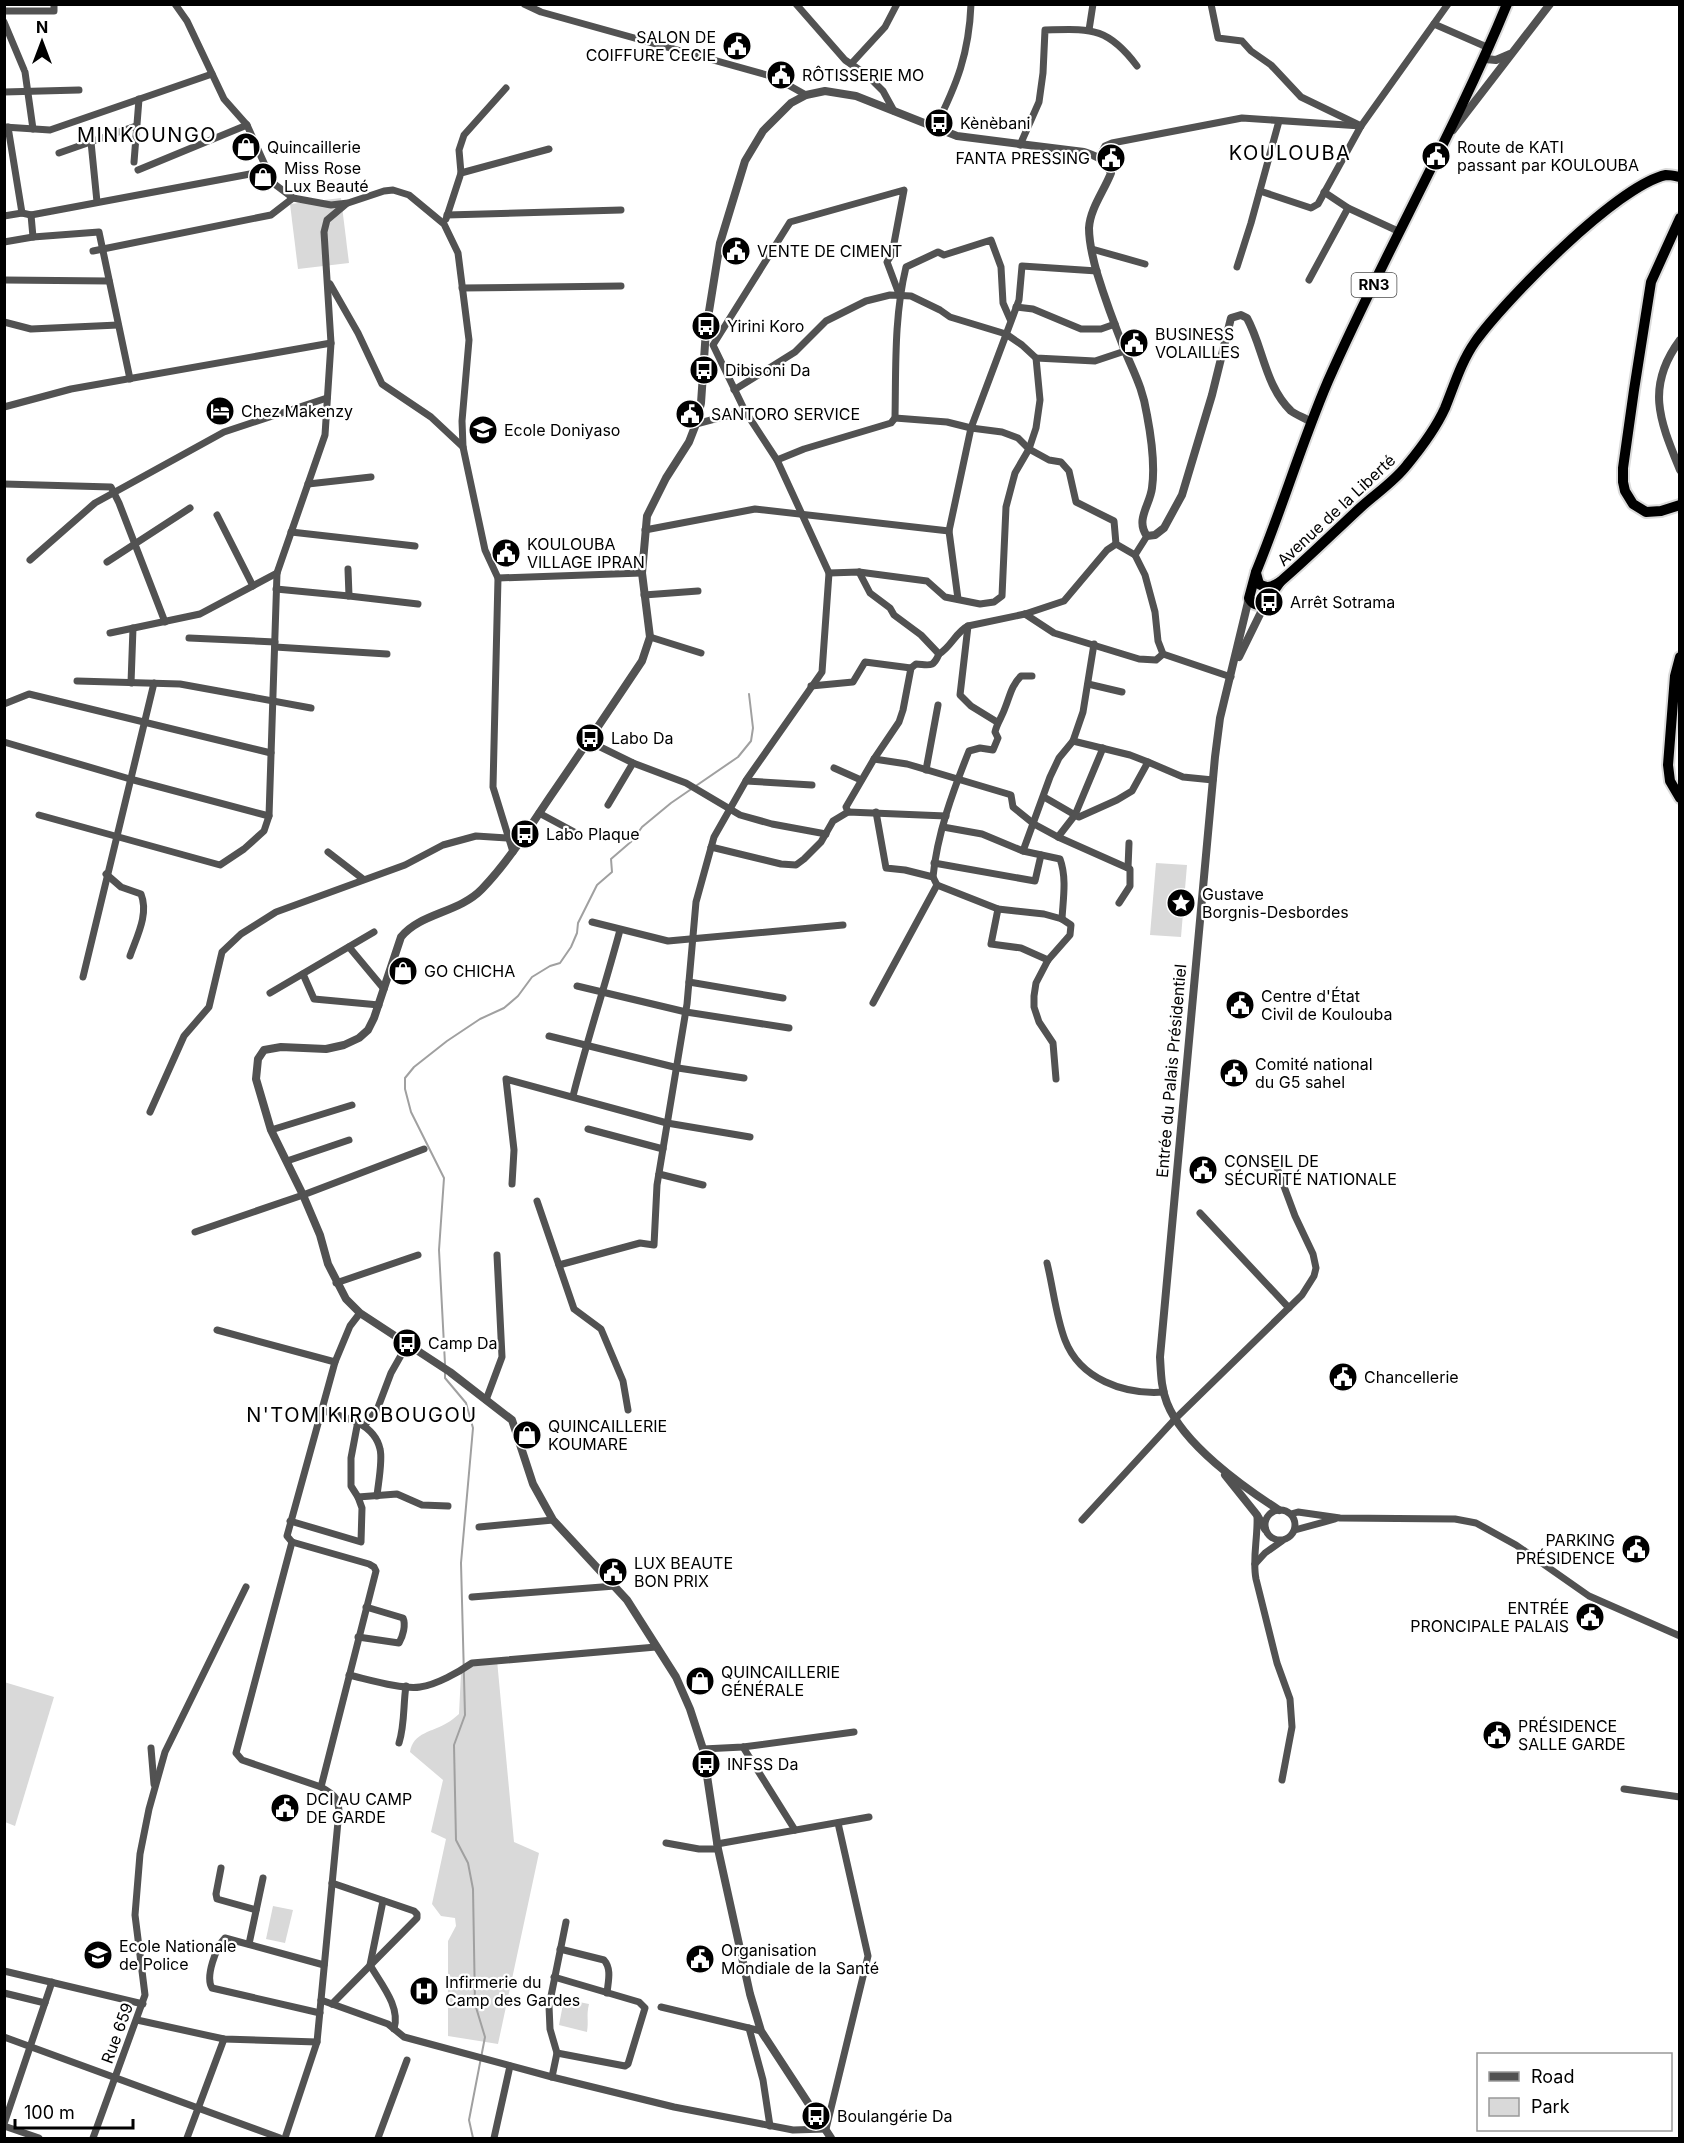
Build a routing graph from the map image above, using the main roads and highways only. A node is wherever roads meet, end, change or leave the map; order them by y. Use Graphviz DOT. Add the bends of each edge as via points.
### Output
graph roads {
  1 [pos="1507,4"];
  2 [pos="1680,177"];
  3 [pos="1680,218"];
  4 [pos="1680,505"];
  5 [pos="1256,572"];
  6 [pos="1280,582"];
  7 [pos="1680,657"];
  8 [pos="1680,798"];
  1 -- 5 [label="highway, RN3" via="1485,59 1329,380"];
  2 -- 6 [label="highway, Avenue de la Liberté" via="1668,175 1654,180 1618,202 1513,297 1474,344 1444,410 1406,467"];
  3 -- 4 [label="highway" via="1651,282 1623,468 1625,491 1639,509 1661,511"];
  5 -- 6 [label="highway, Avenue de la Liberté" via="1259,584 1265,587"];
  5 -- 6 [label="highway, Avenue de la Liberté / RN3" via="1249,598 1254,604 1265,604"];
  7 -- 8 [label="highway" via="1668,765 1670,781"];
}
